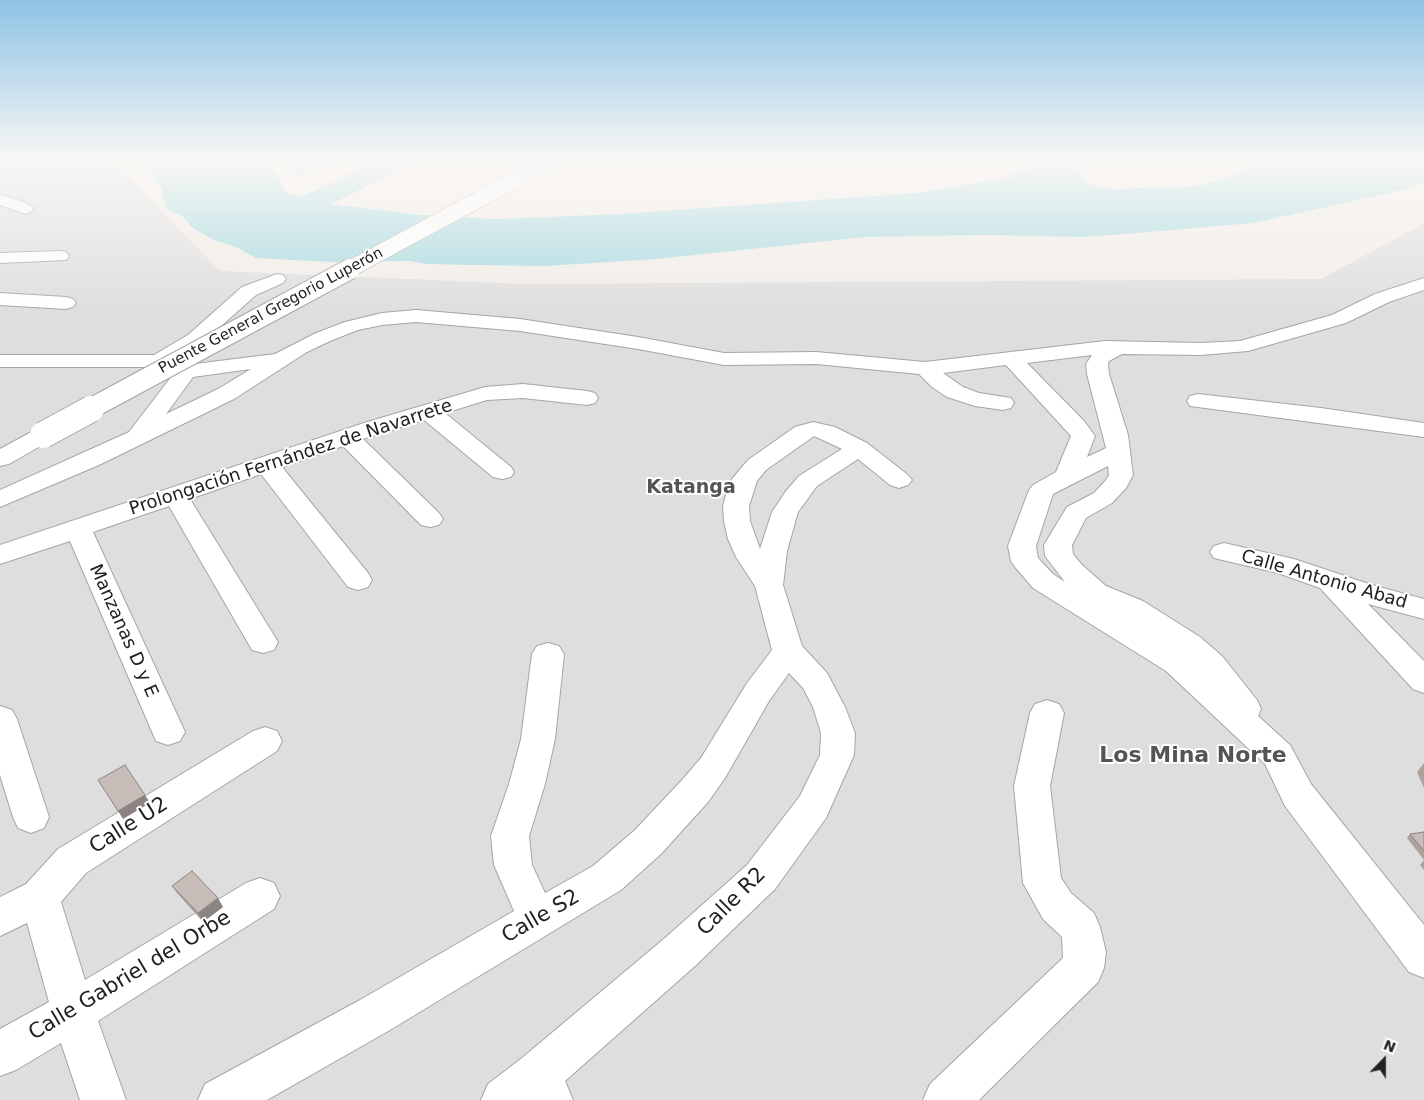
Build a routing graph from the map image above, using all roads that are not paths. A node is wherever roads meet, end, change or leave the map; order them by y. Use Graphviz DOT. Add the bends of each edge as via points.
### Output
graph roads {
  1 [pos="457,211"];
  2 [pos="60,256"];
  3 [pos="0,258"];
  4 [pos="277,278"];
  5 [pos="1424,284"];
  6 [pos="0,299"];
  7 [pos="33,320"];
  8 [pos="1118,347"];
  9 [pos="229,351"];
  10 [pos="1012,358"];
  11 [pos="275,360"];
  12 [pos="0,361"];
  13 [pos="158,361"];
  14 [pos="925,368"];
  15 [pos="186,372"];
  16 [pos="586,398"];
  17 [pos="1198,401"];
  18 [pos="1003,403"];
  19 [pos="428,411"];
  20 [pos="1424,430"];
  21 [pos="138,436"];
  22 [pos="347,436"];
  23 [pos="859,448"];
  24 [pos="1119,451"];
  25 [pos="0,458"];
  26 [pos="266,464"];
  27 [pos="502,472"];
  28 [pos="1067,476"];
  29 [pos="899,480"];
  30 [pos="175,495"];
  31 [pos="0,499"];
  32 [pos="430,520"];
  33 [pos="78,529"];
  34 [pos="1224,552"];
  35 [pos="0,555"];
  36 [pos="358,580"];
  37 [pos="1329,582"];
  38 [pos="769,585"];
  39 [pos="1424,609"];
  40 [pos="263,642"];
  41 [pos="788,651"];
  42 [pos="548,654"];
  43 [pos="1424,680"];
  44 [pos="1047,714"];
  45 [pos="0,719"];
  46 [pos="168,732"];
  47 [pos="265,741"];
  48 [pos="1278,755"];
  49 [pos="31,817"];
  50 [pos="260,896"];
  51 [pos="40,897"];
  52 [pos="0,917"];
  53 [pos="537,919"];
  54 [pos="1424,958"];
  55 [pos="73,1012"];
  56 [pos="0,1054"];
  57 [pos="531,1092"];
  58 [pos="103,1100"];
  59 [pos="221,1100"];
  60 [pos="946,1100"];
  1 -- 25 [label="street, Puente General Gregorio Luperón, bridge"];
  2 -- 3 [label="street"];
  4 -- 13 [label="street" via="249,291 195,339"];
  5 -- 8 [label="street" via="1382,298 1339,319 1241,347"];
  6 -- 7 [label="street" via="67,304"];
  8 -- 10 [label="street"];
  8 -- 24 [label="street" via="1101,357 1097,364"];
  9 -- 11 [label="street"];
  10 -- 14 [label="street"];
  10 -- 28 [label="street" via="1083,436"];
  11 -- 14 [label="street" via="352,326 416,316 566,331 724,359 816,358"];
  11 -- 15 [label="street"];
  11 -- 21 [label="street" via="226,394"];
  12 -- 13 [label="street"];
  13 -- 15 [label="street" via="184,364"];
  14 -- 18 [label="street" via="954,392"];
  15 -- 21 [label="street"];
  16 -- 19 [label="street, Prolongación Fernández de Navarrete" via="506,391 484,394"];
  17 -- 20 [label="street"];
  19 -- 22 [label="street, Prolongación Fernández de Navarrete"];
  19 -- 27 [label="street"];
  21 -- 31 [label="street"];
  22 -- 26 [label="street, Prolongación Fernández de Navarrete"];
  22 -- 32 [label="street"];
  23 -- 29 [label="street"];
  23 -- 38 [label="street" via="808,481 795,496 779,530"];
  23 -- 38 [label="street" via="827,432 813,429 803,432 757,465 745,479 736,514 750,557"];
  24 -- 28 [label="street"];
  24 -- 48 [label="street" via="1121,475 1117,483 1103,498 1076,513 1058,545 1059,556 1096,593 1134,608 1190,645 1211,664"];
  26 -- 30 [label="street, Prolongación Fernández de Navarrete"];
  26 -- 36 [label="street"];
  28 -- 48 [label="street" via="1042,490 1022,546 1025,561 1044,581 1177,663"];
  30 -- 33 [label="street, Prolongación Fernández de Navarrete"];
  30 -- 40 [label="street"];
  33 -- 35 [label="street, Prolongación Fernández de Navarrete"];
  33 -- 46 [label="street, Manzanas D y E"];
  34 -- 37 [label="street, Calle Antonio Abad" via="1284,565"];
  37 -- 39 [label="street, Calle Antonio Abad"];
  37 -- 43 [label="street"];
  38 -- 41 [label="street"];
  41 -- 53 [label="street, Calle S2" via="758,692 713,768 648,842 607,878"];
  41 -- 57 [label="street, Calle R2" via="816,681 830,707 838,733 837,755 813,807 761,877"];
  42 -- 53 [label="street" via="538,740 510,836 513,865"];
  44 -- 60 [label="street" via="1032,786 1042,883 1057,906 1080,927 1085,952 1083,968"];
  45 -- 49 [label="street"];
  47 -- 51 [label="street, Calle U2" via="72,861"];
  48 -- 54 [label="street" via="1298,795"];
  50 -- 55 [label="street, Calle Gabriel del Orbe"];
  51 -- 52 [label="street, Calle U2"];
  51 -- 55 [label="street"];
  53 -- 59 [label="street, Calle S2" via="375,1015"];
  55 -- 56 [label="street, Calle Gabriel del Orbe"];
  55 -- 58 [label="street"];
}
